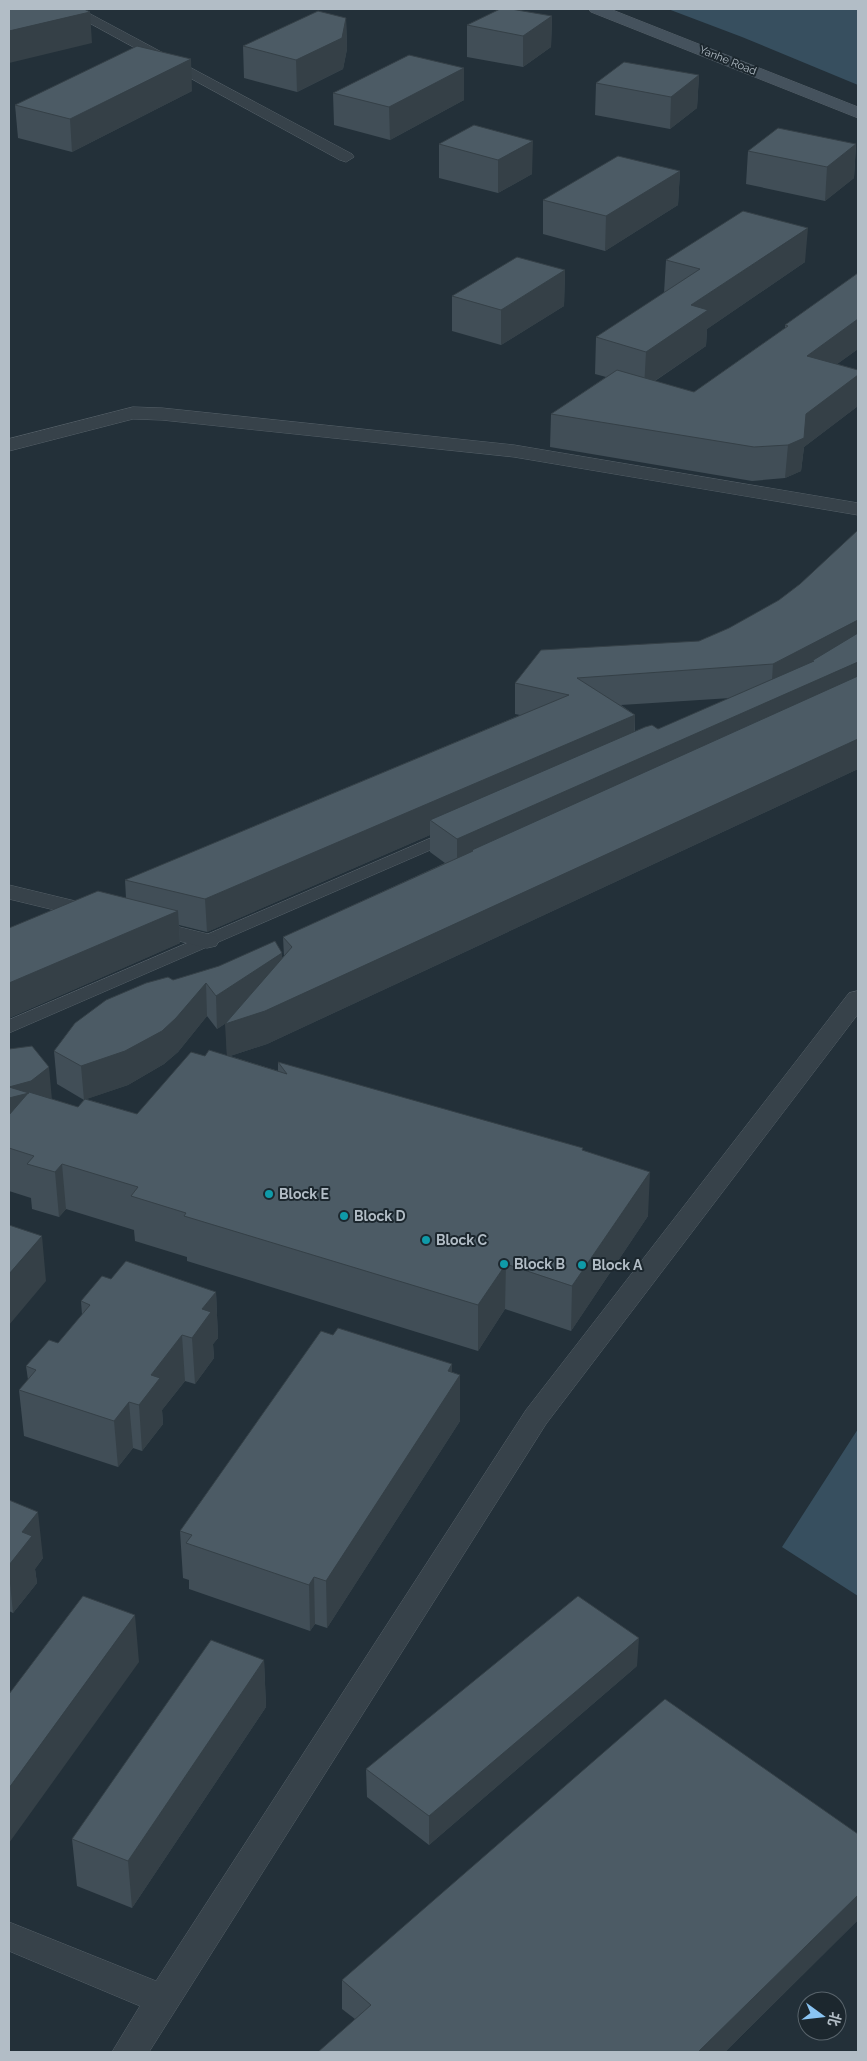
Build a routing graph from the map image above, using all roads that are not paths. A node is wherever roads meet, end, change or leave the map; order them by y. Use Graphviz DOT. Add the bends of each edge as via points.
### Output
graph roads {
  1 [pos="71,9"];
  2 [pos="597,9"];
  3 [pos="622,9"];
  4 [pos="858,102"];
  5 [pos="858,113"];
  6 [pos="346,157"];
  7 [pos="9,445"];
  8 [pos="858,509"];
  9 [pos="464,829"];
  10 [pos="9,892"];
  11 [pos="207,941"];
  12 [pos="144,968"];
  13 [pos="158,980"];
  14 [pos="858,998"];
  15 [pos="9,1027"];
  16 [pos="9,1936"];
  17 [pos="163,2000"];
  18 [pos="130,2052"];
  1 -- 6 [label="street"];
  2 -- 5 [label="main road, Yanhe Road"];
  3 -- 4 [label="main road, Yanhe Road"];
  7 -- 8 [label="street" via="133,413 162,414 514,451"];
  9 -- 11 [label="street"];
  10 -- 11 [label="street"];
  11 -- 12 [label="street"];
  12 -- 13 [label="street"];
  12 -- 15 [label="street"];
  14 -- 17 [label="street" via="536,1417"];
  16 -- 17 [label="street"];
  17 -- 18 [label="street"];
}
